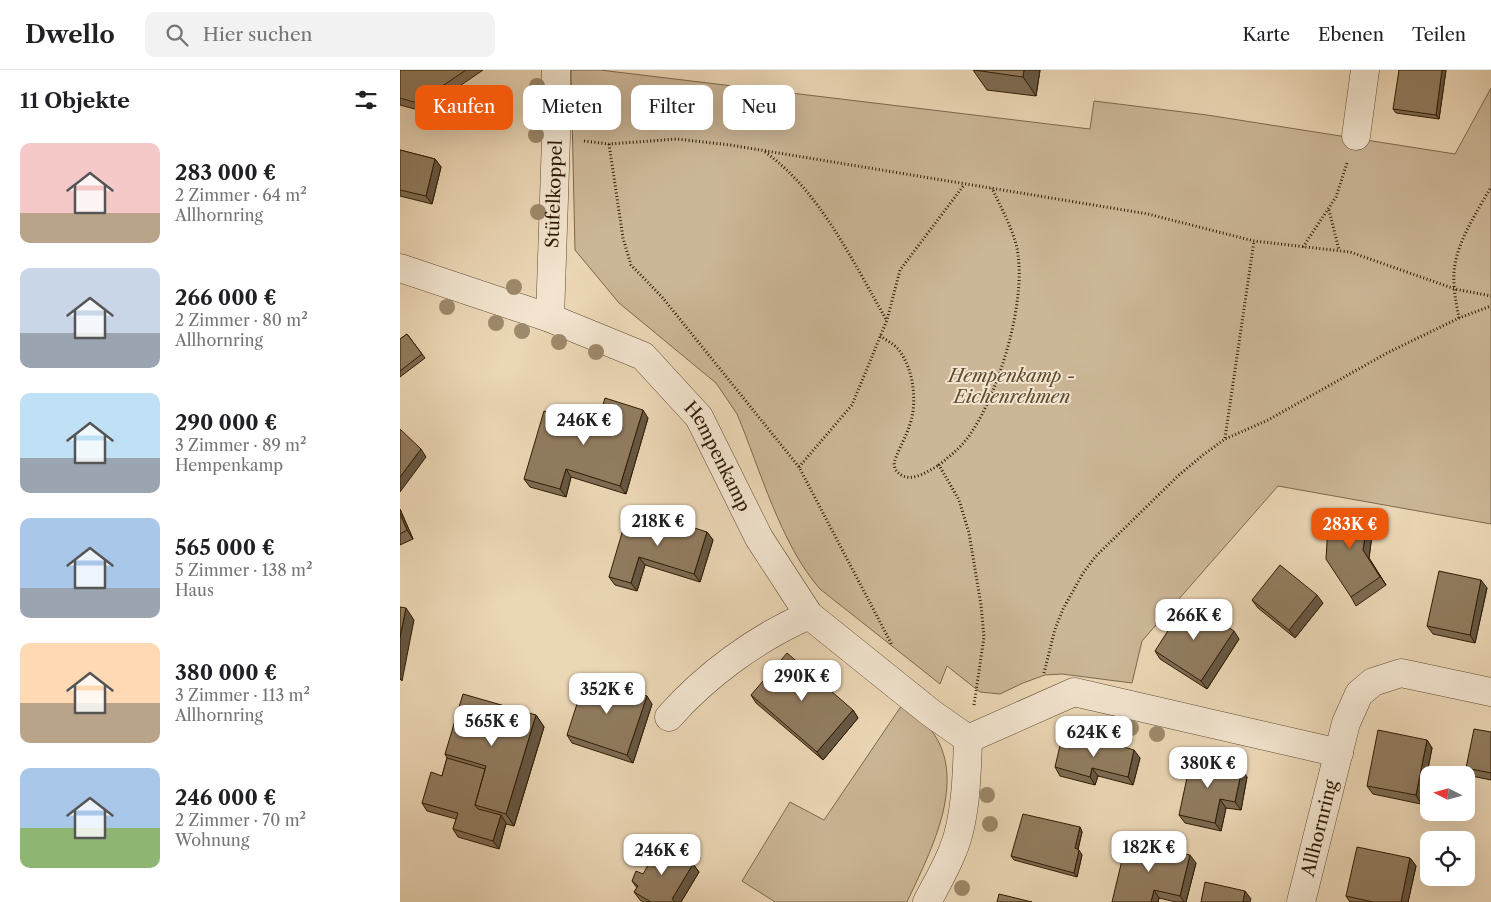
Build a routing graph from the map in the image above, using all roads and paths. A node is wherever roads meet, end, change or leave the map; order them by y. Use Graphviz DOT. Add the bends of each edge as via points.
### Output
graph roads {
  1 [pos="556,70"];
  2 [pos="1365,70"];
  3 [pos="1356,136"];
  4 [pos="556,138"];
  5 [pos="609,144"];
  6 [pos="762,150"];
  7 [pos="964,185"];
  8 [pos="1491,187"];
  9 [pos="992,188"];
  10 [pos="1329,210"];
  11 [pos="1254,241"];
  12 [pos="1303,247"];
  13 [pos="1339,250"];
  14 [pos="400,268"];
  15 [pos="1455,289"];
  16 [pos="1491,296"];
  17 [pos="1491,306"];
  18 [pos="550,318"];
  19 [pos="1459,318"];
  20 [pos="886,320"];
  21 [pos="880,336"];
  22 [pos="1225,439"];
  23 [pos="939,465"];
  24 [pos="799,467"];
  25 [pos="809,614"];
  26 [pos="895,651"];
  27 [pos="1042,684"];
  28 [pos="1074,692"];
  29 [pos="1491,692"];
  30 [pos="966,702"];
  31 [pos="984,703"];
  32 [pos="974,706"];
  33 [pos="670,717"];
  34 [pos="968,739"];
  35 [pos="1338,753"];
  36 [pos="927,902"];
  37 [pos="1302,902"];
  1 -- 4 [label="street, Stüfelkoppel"];
  2 -- 3 [label="street"];
  3 -- 10 [label="path"];
  4 -- 5 [label="path"];
  4 -- 18 [label="street, Stüfelkoppel"];
  5 -- 6 [label="path" via="677,139"];
  5 -- 24 [label="path" via="623,238 631,265 658,291"];
  6 -- 7 [label="path"];
  6 -- 20 [label="path" via="782,164 812,196"];
  7 -- 9 [label="path"];
  7 -- 20 [label="path" via="900,270"];
  8 -- 15 [label="path" via="1455,264"];
  9 -- 11 [label="path" via="1148,214"];
  9 -- 23 [label="path" via="1016,244 1019,288 1013,326 981,417 960,447"];
  10 -- 12 [label="path"];
  10 -- 13 [label="path"];
  11 -- 12 [label="path"];
  11 -- 22 [label="path"];
  12 -- 13 [label="path"];
  13 -- 15 [label="path" via="1386,263"];
  14 -- 18 [label="street, Hempenkamp"];
  15 -- 16 [label="path"];
  15 -- 19 [label="path"];
  17 -- 19 [label="path"];
  18 -- 25 [label="street, Hempenkamp" via="642,356 699,417 759,538"];
  19 -- 22 [label="path" via="1268,420"];
  20 -- 21 [label="path"];
  21 -- 23 [label="path" via="904,357 912,380 914,405 894,463 895,469 903,477 913,477"];
  21 -- 24 [label="path" via="852,405"];
  22 -- 27 [label="path" via="1179,475 1096,556 1083,573 1055,629"];
  23 -- 32 [label="path" via="959,500 969,533 981,605 984,637"];
  24 -- 26 [label="path"];
  25 -- 33 [label="street" via="779,628 734,659 690,694"];
  25 -- 34 [label="street, Hempenkamp"];
  27 -- 28 [label="street"];
  28 -- 34 [label="street"];
  28 -- 35 [label="street"];
  29 -- 35 [label="street, Allhornring" via="1411,674 1395,674 1373,682 1359,694 1352,706"];
  30 -- 32 [label="path"];
  31 -- 32 [label="path"];
  34 -- 36 [label="street" via="958,834 954,849"];
  35 -- 37 [label="street, Allhornring"];
}
